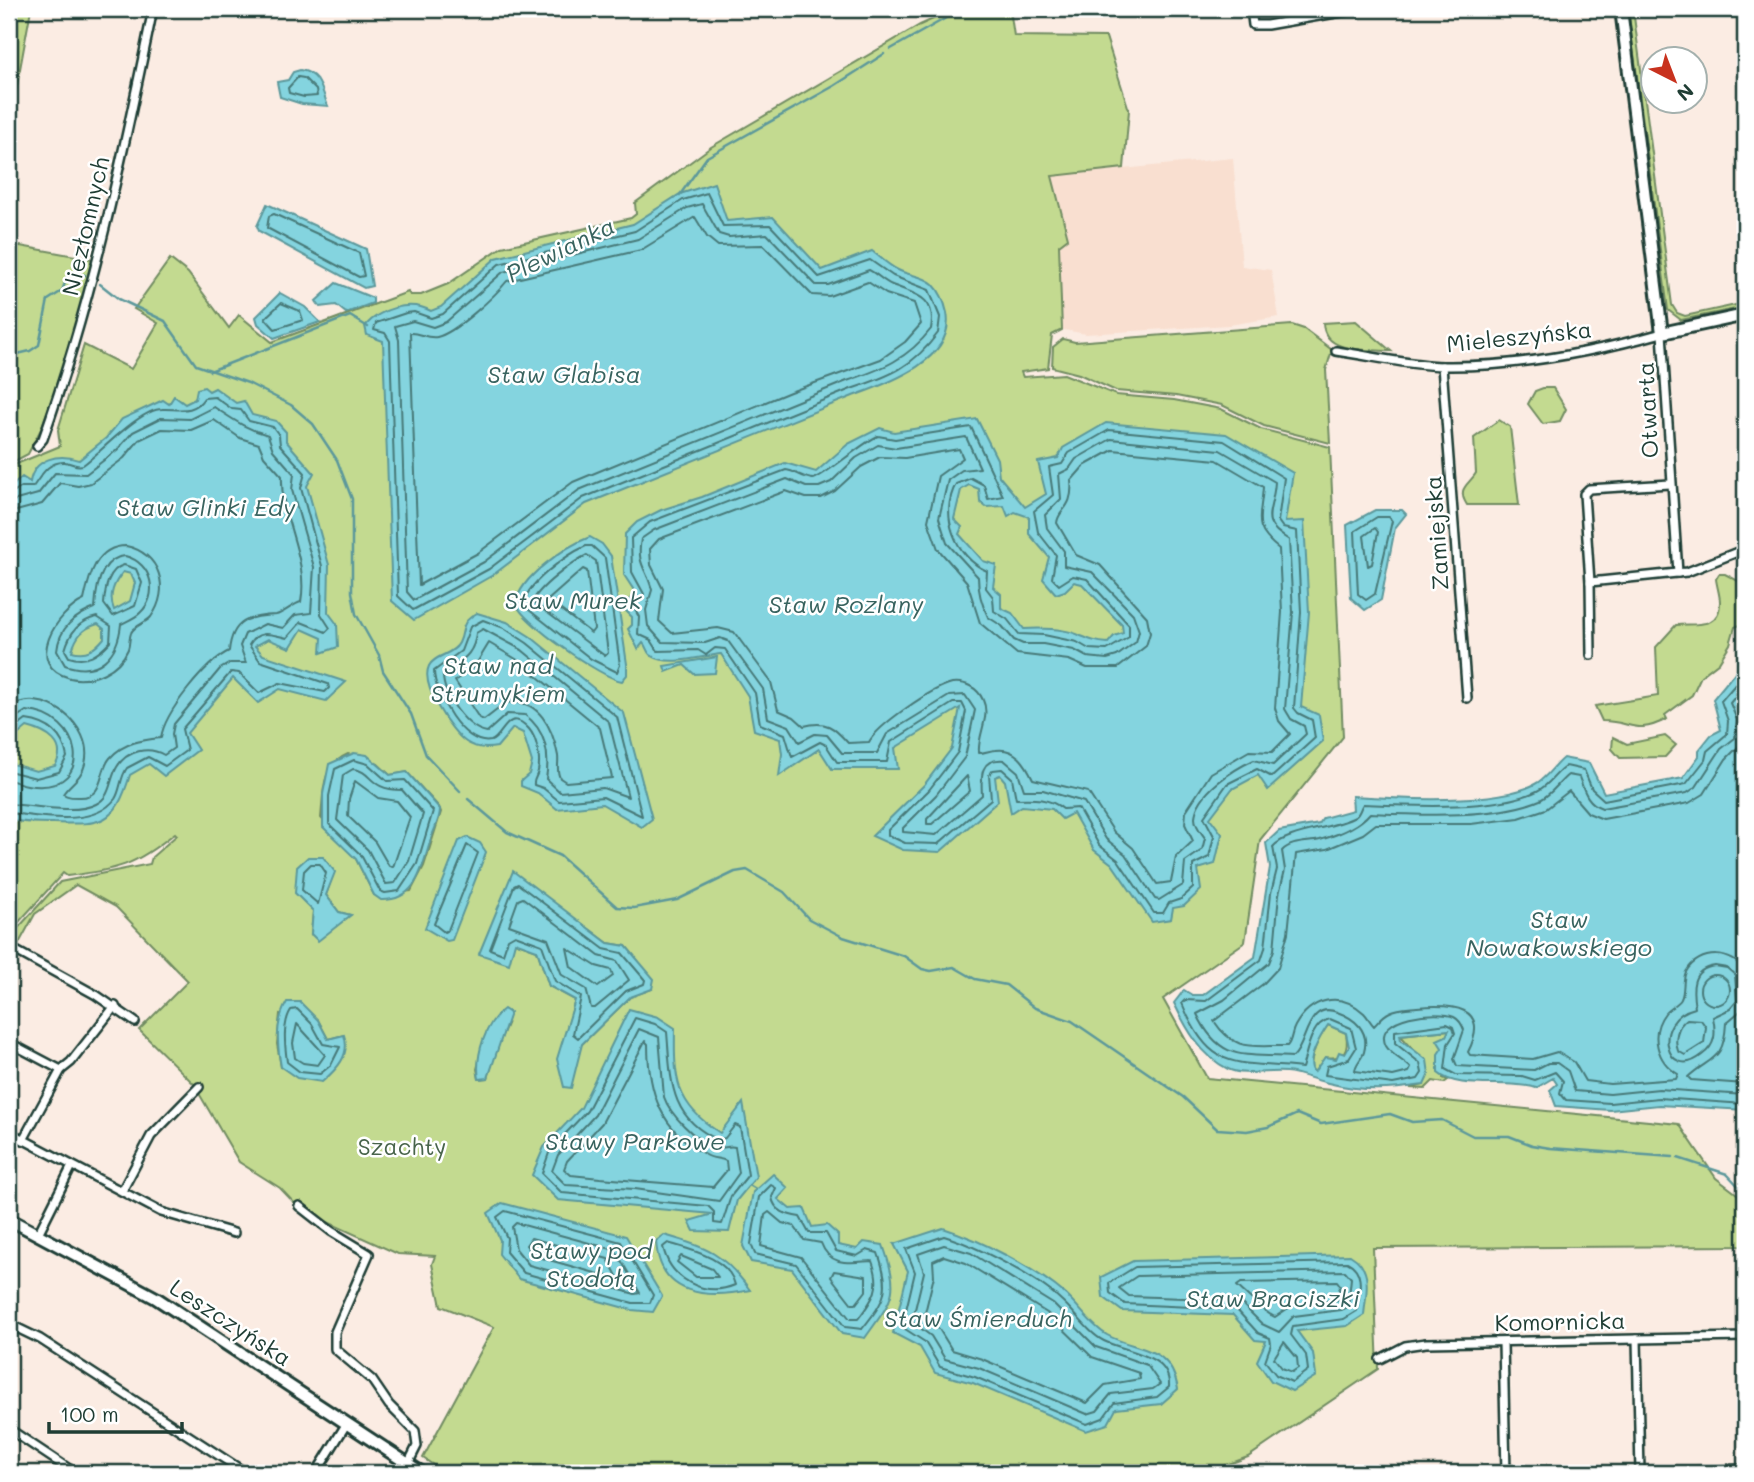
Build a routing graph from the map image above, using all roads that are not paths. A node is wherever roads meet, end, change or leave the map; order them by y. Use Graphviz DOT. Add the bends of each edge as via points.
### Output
graph roads {
  1 [pos="153,9"];
  2 [pos="1251,9"];
  3 [pos="1359,9"];
  4 [pos="1620,9"];
  5 [pos="1745,315"];
  6 [pos="1662,333"];
  7 [pos="1336,351"];
  8 [pos="1442,366"];
  9 [pos="37,446"];
  10 [pos="1670,484"];
  11 [pos="1745,549"];
  12 [pos="1678,573"];
  13 [pos="1590,582"];
  14 [pos="1591,654"];
  15 [pos="1466,698"];
  16 [pos="9,947"];
  17 [pos="115,1006"];
  18 [pos="135,1022"];
  19 [pos="10,1043"];
  20 [pos="61,1070"];
  21 [pos="199,1087"];
  22 [pos="9,1132"];
  23 [pos="23,1140"];
  24 [pos="72,1167"];
  25 [pos="122,1191"];
  26 [pos="299,1206"];
  27 [pos="9,1219"];
  28 [pos="234,1233"];
  29 [pos="38,1234"];
  30 [pos="9,1324"];
  31 [pos="1745,1337"];
  32 [pos="1637,1339"];
  33 [pos="1503,1343"];
  34 [pos="1380,1359"];
  35 [pos="347,1423"];
  36 [pos="9,1429"];
  37 [pos="408,1464"];
  38 [pos="1745,1469"];
  39 [pos="75,1473"];
  40 [pos="246,1473"];
  41 [pos="316,1473"];
  42 [pos="422,1473"];
  43 [pos="1506,1473"];
  44 [pos="1642,1473"];
  1 -- 9 [label="street, Niezłomnych" via="86,309 66,378"];
  2 -- 3 [label="street" via="1253,25"];
  4 -- 6 [label="street"];
  5 -- 6 [label="street, Mieleszyńska"];
  6 -- 8 [label="street, Mieleszyńska" via="1558,358"];
  6 -- 10 [label="street, Otwarta"];
  7 -- 8 [label="street, Mieleszyńska"];
  8 -- 15 [label="street, Zamiejska"];
  10 -- 12 [label="street, Otwarta"];
  10 -- 13 [label="street, Otwarta" via="1589,489 1584,494"];
  11 -- 12 [label="street"];
  12 -- 13 [label="street"];
  13 -- 14 [label="street"];
  16 -- 17 [label="street"];
  17 -- 18 [label="street"];
  17 -- 20 [label="street"];
  19 -- 20 [label="street"];
  20 -- 23 [label="street"];
  21 -- 25 [label="street" via="151,1136"];
  22 -- 23 [label="street"];
  23 -- 24 [label="street"];
  24 -- 25 [label="street"];
  24 -- 29 [label="street"];
  25 -- 28 [label="street" via="161,1212"];
  26 -- 37 [label="street" via="369,1254 335,1332 335,1349 372,1380 415,1431 417,1446"];
  27 -- 29 [label="street, Leszczyńska"];
  29 -- 35 [label="street, Leszczyńska" via="156,1298"];
  30 -- 40 [label="street" via="40,1339"];
  31 -- 32 [label="street, Komornicka"];
  32 -- 33 [label="street, Komornicka"];
  32 -- 44 [label="street"];
  33 -- 34 [label="street, Komornicka" via="1413,1345"];
  33 -- 43 [label="street"];
  35 -- 37 [label="street, Leszczyńska"];
  35 -- 41 [label="street"];
  36 -- 39 [label="street"];
  37 -- 42 [label="street, Leszczyńska"];
  38 -- 44 [label="street"];
}
